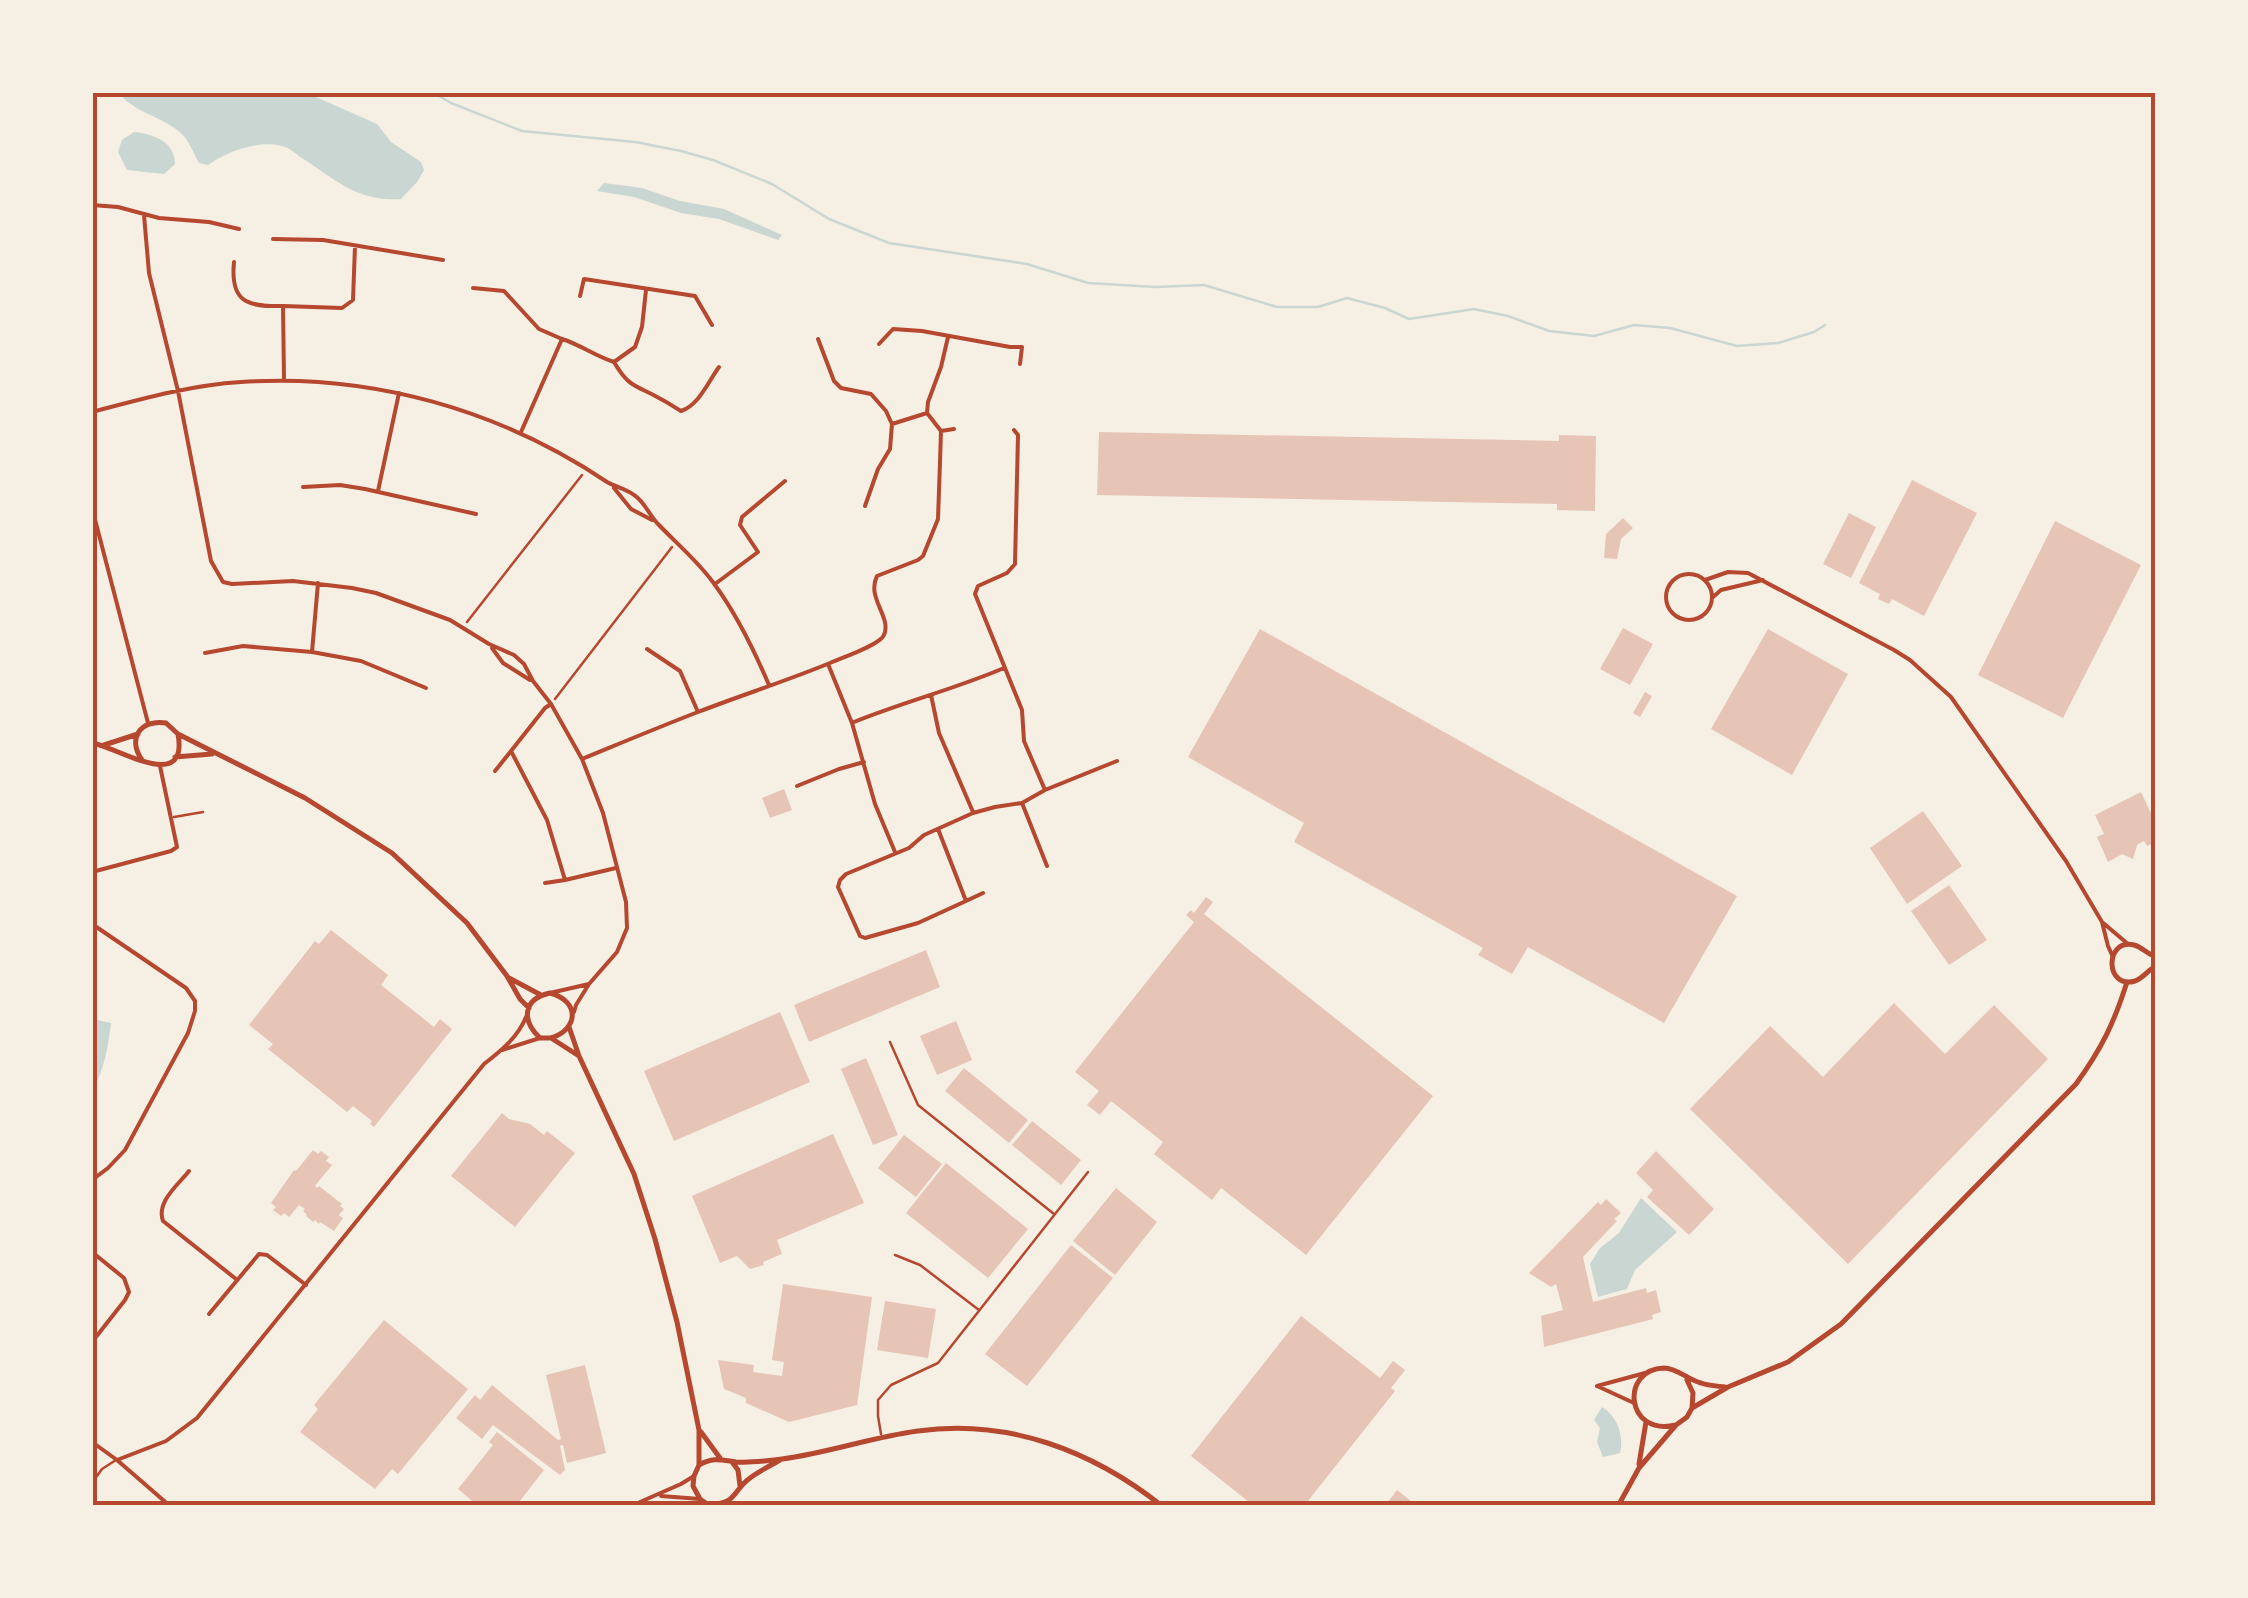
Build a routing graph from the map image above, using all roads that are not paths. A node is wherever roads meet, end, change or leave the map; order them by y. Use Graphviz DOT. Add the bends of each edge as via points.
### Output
graph roads {
  1 [pos="92,204"];
  2 [pos="144,215"];
  3 [pos="239,229"];
  4 [pos="272,239"];
  5 [pos="355,246"];
  6 [pos="443,260"];
  7 [pos="234,262"];
  8 [pos="473,288"];
  9 [pos="646,290"];
  10 [pos="580,296"];
  11 [pos="283,306"];
  12 [pos="712,326"];
  13 [pos="948,338"];
  14 [pos="562,339"];
  15 [pos="818,339"];
  16 [pos="879,344"];
  17 [pos="614,362"];
  18 [pos="1020,364"];
  19 [pos="719,367"];
  20 [pos="284,380"];
  21 [pos="178,390"];
  22 [pos="398,393"];
  23 [pos="92,412"];
  24 [pos="927,413"];
  25 [pos="892,424"];
  26 [pos="954,429"];
  27 [pos="1014,430"];
  28 [pos="940,431"];
  29 [pos="520,432"];
  30 [pos="784,481"];
  31 [pos="611,484"];
  32 [pos="303,487"];
  33 [pos="378,492"];
  34 [pos="865,506"];
  35 [pos="92,508"];
  36 [pos="476,514"];
  37 [pos="654,520"];
  38 [pos="1705,580"];
  39 [pos="1763,580"];
  40 [pos="318,583"];
  41 [pos="715,584"];
  42 [pos="1712,598"];
  43 [pos="489,644"];
  44 [pos="646,649"];
  45 [pos="312,652"];
  46 [pos="205,653"];
  47 [pos="828,664"];
  48 [pos="1004,668"];
  49 [pos="532,681"];
  50 [pos="769,685"];
  51 [pos="426,688"];
  52 [pos="931,695"];
  53 [pos="551,704"];
  54 [pos="698,712"];
  55 [pos="148,723"];
  56 [pos="852,723"];
  57 [pos="138,734"];
  58 [pos="178,734"];
  59 [pos="92,743"];
  60 [pos="104,745"];
  61 [pos="511,751"];
  62 [pos="215,754"];
  63 [pos="175,757"];
  64 [pos="582,759"];
  65 [pos="142,760"];
  66 [pos="1118,761"];
  67 [pos="864,762"];
  68 [pos="160,766"];
  69 [pos="494,770"];
  70 [pos="797,786"];
  71 [pos="1044,790"];
  72 [pos="1022,803"];
  73 [pos="204,812"];
  74 [pos="973,814"];
  75 [pos="172,817"];
  76 [pos="938,829"];
  77 [pos="895,852"];
  78 [pos="1047,866"];
  79 [pos="618,868"];
  80 [pos="92,872"];
  81 [pos="565,880"];
  82 [pos="545,884"];
  83 [pos="983,893"];
  84 [pos="966,900"];
  85 [pos="2102,922"];
  86 [pos="92,924"];
  87 [pos="2128,944"];
  88 [pos="2145,954"];
  89 [pos="2112,955"];
  90 [pos="2156,957"];
  91 [pos="2156,966"];
  92 [pos="2146,972"];
  93 [pos="507,976"];
  94 [pos="2128,982"];
  95 [pos="589,984"];
  96 [pos="550,993"];
  97 [pos="541,995"];
  98 [pos="528,1011"];
  99 [pos="572,1018"];
  100 [pos="569,1027"];
  101 [pos="540,1038"];
  102 [pos="551,1038"];
  103 [pos="890,1042"];
  104 [pos="501,1050"];
  105 [pos="579,1056"];
  106 [pos="189,1170"];
  107 [pos="1088,1172"];
  108 [pos="92,1180"];
  109 [pos="1056,1215"];
  110 [pos="92,1252"];
  111 [pos="894,1255"];
  112 [pos="236,1279"];
  113 [pos="306,1285"];
  114 [pos="980,1311"];
  115 [pos="209,1314"];
  116 [pos="92,1342"];
  117 [pos="1647,1373"];
  118 [pos="1685,1377"];
  119 [pos="1728,1387"];
  120 [pos="1634,1403"];
  121 [pos="1692,1408"];
  122 [pos="1646,1422"];
  123 [pos="1676,1426"];
  124 [pos="699,1430"];
  125 [pos="881,1437"];
  126 [pos="92,1442"];
  127 [pos="720,1458"];
  128 [pos="783,1459"];
  129 [pos="117,1460"];
  130 [pos="732,1462"];
  131 [pos="699,1465"];
  132 [pos="1639,1468"];
  133 [pos="694,1476"];
  134 [pos="92,1483"];
  135 [pos="740,1486"];
  136 [pos="656,1496"];
  137 [pos="735,1497"];
  138 [pos="700,1498"];
  139 [pos="710,1505"];
  140 [pos="170,1506"];
  141 [pos="636,1506"];
  142 [pos="734,1506"];
  143 [pos="1162,1506"];
  144 [pos="1618,1506"];
  1 -- 2 [label="street"];
  2 -- 3 [label="street"];
  2 -- 21 [label="street" via="149,273"];
  4 -- 5 [label="street"];
  5 -- 6 [label="street"];
  5 -- 11 [label="street" via="348,306"];
  7 -- 11 [label="street" via="236,291 247,304"];
  8 -- 14 [label="street" via="504,290 539,329"];
  9 -- 10 [label="street" via="584,280"];
  9 -- 12 [label="street" via="695,296"];
  9 -- 17 [label="street" via="636,347"];
  11 -- 20 [label="street"];
  13 -- 16 [label="street" via="894,329"];
  13 -- 18 [label="street" via="1022,347"];
  13 -- 24 [label="street"];
  14 -- 17 [label="street"];
  14 -- 29 [label="street"];
  15 -- 25 [label="street" via="834,381 871,394"];
  17 -- 19 [label="street" via="634,387 681,411"];
  20 -- 21 [label="street"];
  20 -- 22 [label="street"];
  21 -- 23 [label="street"];
  21 -- 40 [label="street" via="216,573 232,584"];
  22 -- 29 [label="street"];
  22 -- 33 [label="street"];
  24 -- 25 [label="street"];
  24 -- 28 [label="street"];
  25 -- 34 [label="street" via="890,449"];
  26 -- 28 [label="street"];
  27 -- 48 [label="street" via="1015,564 975,594"];
  28 -- 47 [label="street" via="938,519 922,556 874,580 885,634"];
  29 -- 31 [label="street"];
  30 -- 41 [label="street" via="742,518 758,552"];
  31 -- 37 [label="street" via="625,504"];
  31 -- 37 [label="street" via="633,494"];
  32 -- 33 [label="street"];
  33 -- 36 [label="street"];
  35 -- 55 [label="street"];
  37 -- 41 [label="street"];
  38 -- 39 [label="street" via="1728,572"];
  38 -- 42 [label="street"];
  38 -- 42 [label="street" via="1677,577 1667,590 1667,606 1676,617 1693,621"];
  39 -- 42 [label="street"];
  39 -- 85 [label="street" via="1910,660 1950,697"];
  40 -- 43 [label="street" via="394,598"];
  40 -- 45 [label="street"];
  41 -- 50 [label="street"];
  43 -- 49 [label="street" via="503,663"];
  43 -- 49 [label="street" via="514,654"];
  44 -- 54 [label="street" via="680,672"];
  45 -- 46 [label="street" via="243,646"];
  45 -- 51 [label="street" via="361,660"];
  47 -- 50 [label="street"];
  47 -- 56 [label="street"];
  48 -- 52 [label="street"];
  48 -- 71 [label="street"];
  49 -- 53 [label="street"];
  50 -- 54 [label="street"];
  52 -- 56 [label="street"];
  52 -- 74 [label="street"];
  53 -- 61 [label="street"];
  53 -- 64 [label="street"];
  54 -- 64 [label="street"];
  55 -- 57 [label="street"];
  55 -- 58 [label="street" via="166,722"];
  56 -- 67 [label="street"];
  57 -- 60 [label="street"];
  57 -- 65 [label="street"];
  58 -- 62 [label="street"];
  58 -- 63 [label="street"];
  59 -- 60 [label="street"];
  60 -- 65 [label="street"];
  61 -- 69 [label="street"];
  61 -- 81 [label="street" via="547,820"];
  62 -- 63 [label="street"];
  62 -- 93 [label="street" via="305,798 392,854 467,924"];
  63 -- 68 [label="street"];
  64 -- 79 [label="street"];
  65 -- 68 [label="street"];
  66 -- 71 [label="street"];
  67 -- 70 [label="street"];
  67 -- 77 [label="street"];
  68 -- 75 [label="street"];
  71 -- 72 [label="street"];
  72 -- 74 [label="street"];
  72 -- 78 [label="street"];
  73 -- 75 [label="lane"];
  74 -- 76 [label="street"];
  75 -- 80 [label="street" via="177,847"];
  76 -- 77 [label="street"];
  76 -- 84 [label="street"];
  77 -- 84 [label="street" via="846,874 838,887 860,936 899,930"];
  79 -- 81 [label="street"];
  79 -- 95 [label="street" via="628,928"];
  81 -- 82 [label="street"];
  83 -- 84 [label="street"];
  85 -- 87 [label="street"];
  85 -- 89 [label="street"];
  86 -- 108 [label="street" via="186,988 195,1011 124,1150"];
  87 -- 88 [label="street"];
  87 -- 89 [label="street"];
  88 -- 90 [label="street"];
  88 -- 92 [label="street"];
  89 -- 94 [label="street" via="2113,972"];
  91 -- 92 [label="street"];
  92 -- 94 [label="street"];
  93 -- 97 [label="street"];
  93 -- 98 [label="street"];
  94 -- 119 [label="street" via="2114,1023 2076,1084 1841,1324 1788,1362"];
  95 -- 96 [label="street"];
  95 -- 99 [label="street"];
  96 -- 97 [label="street"];
  96 -- 99 [label="street" via="567,1001"];
  97 -- 98 [label="street"];
  98 -- 101 [label="street"];
  98 -- 104 [label="street"];
  99 -- 100 [label="street"];
  100 -- 102 [label="street"];
  100 -- 105 [label="street"];
  101 -- 102 [label="street"];
  101 -- 104 [label="street"];
  102 -- 105 [label="street"];
  103 -- 109 [label="lane" via="918,1105"];
  104 -- 113 [label="street"];
  105 -- 124 [label="street" via="640,1192"];
  106 -- 112 [label="street" via="160,1216"];
  107 -- 109 [label="lane"];
  109 -- 114 [label="lane"];
  110 -- 116 [label="street" via="124,1278 129,1292"];
  111 -- 114 [label="lane" via="920,1265"];
  112 -- 113 [label="street" via="263,1253"];
  112 -- 115 [label="street"];
  113 -- 129 [label="street" via="198,1418 166,1441"];
  114 -- 125 [label="lane" via="938,1363 891,1385 878,1400"];
  117 -- 118 [label="street" via="1664,1368"];
  117 -- 120 [label="street" via="1636,1385"];
  117 -- 120 [label="street" via="1596,1386"];
  118 -- 119 [label="street"];
  118 -- 121 [label="street"];
  119 -- 121 [label="street"];
  120 -- 122 [label="street"];
  121 -- 123 [label="street"];
  122 -- 123 [label="street"];
  122 -- 132 [label="street"];
  123 -- 132 [label="street"];
  124 -- 127 [label="street"];
  124 -- 131 [label="street"];
  125 -- 128 [label="street"];
  125 -- 143 [label="street" via="949,1428 1023,1435 1084,1456"];
  126 -- 129 [label="street"];
  127 -- 130 [label="street"];
  127 -- 131 [label="street"];
  128 -- 130 [label="street"];
  128 -- 135 [label="street"];
  129 -- 134 [label="lane"];
  129 -- 140 [label="street"];
  130 -- 135 [label="street"];
  131 -- 133 [label="street"];
  132 -- 144 [label="street"];
  133 -- 136 [label="street"];
  133 -- 138 [label="street"];
  135 -- 137 [label="street"];
  136 -- 138 [label="street"];
  136 -- 141 [label="street"];
  137 -- 139 [label="street"];
  137 -- 142 [label="street"];
  138 -- 139 [label="street"];
}
